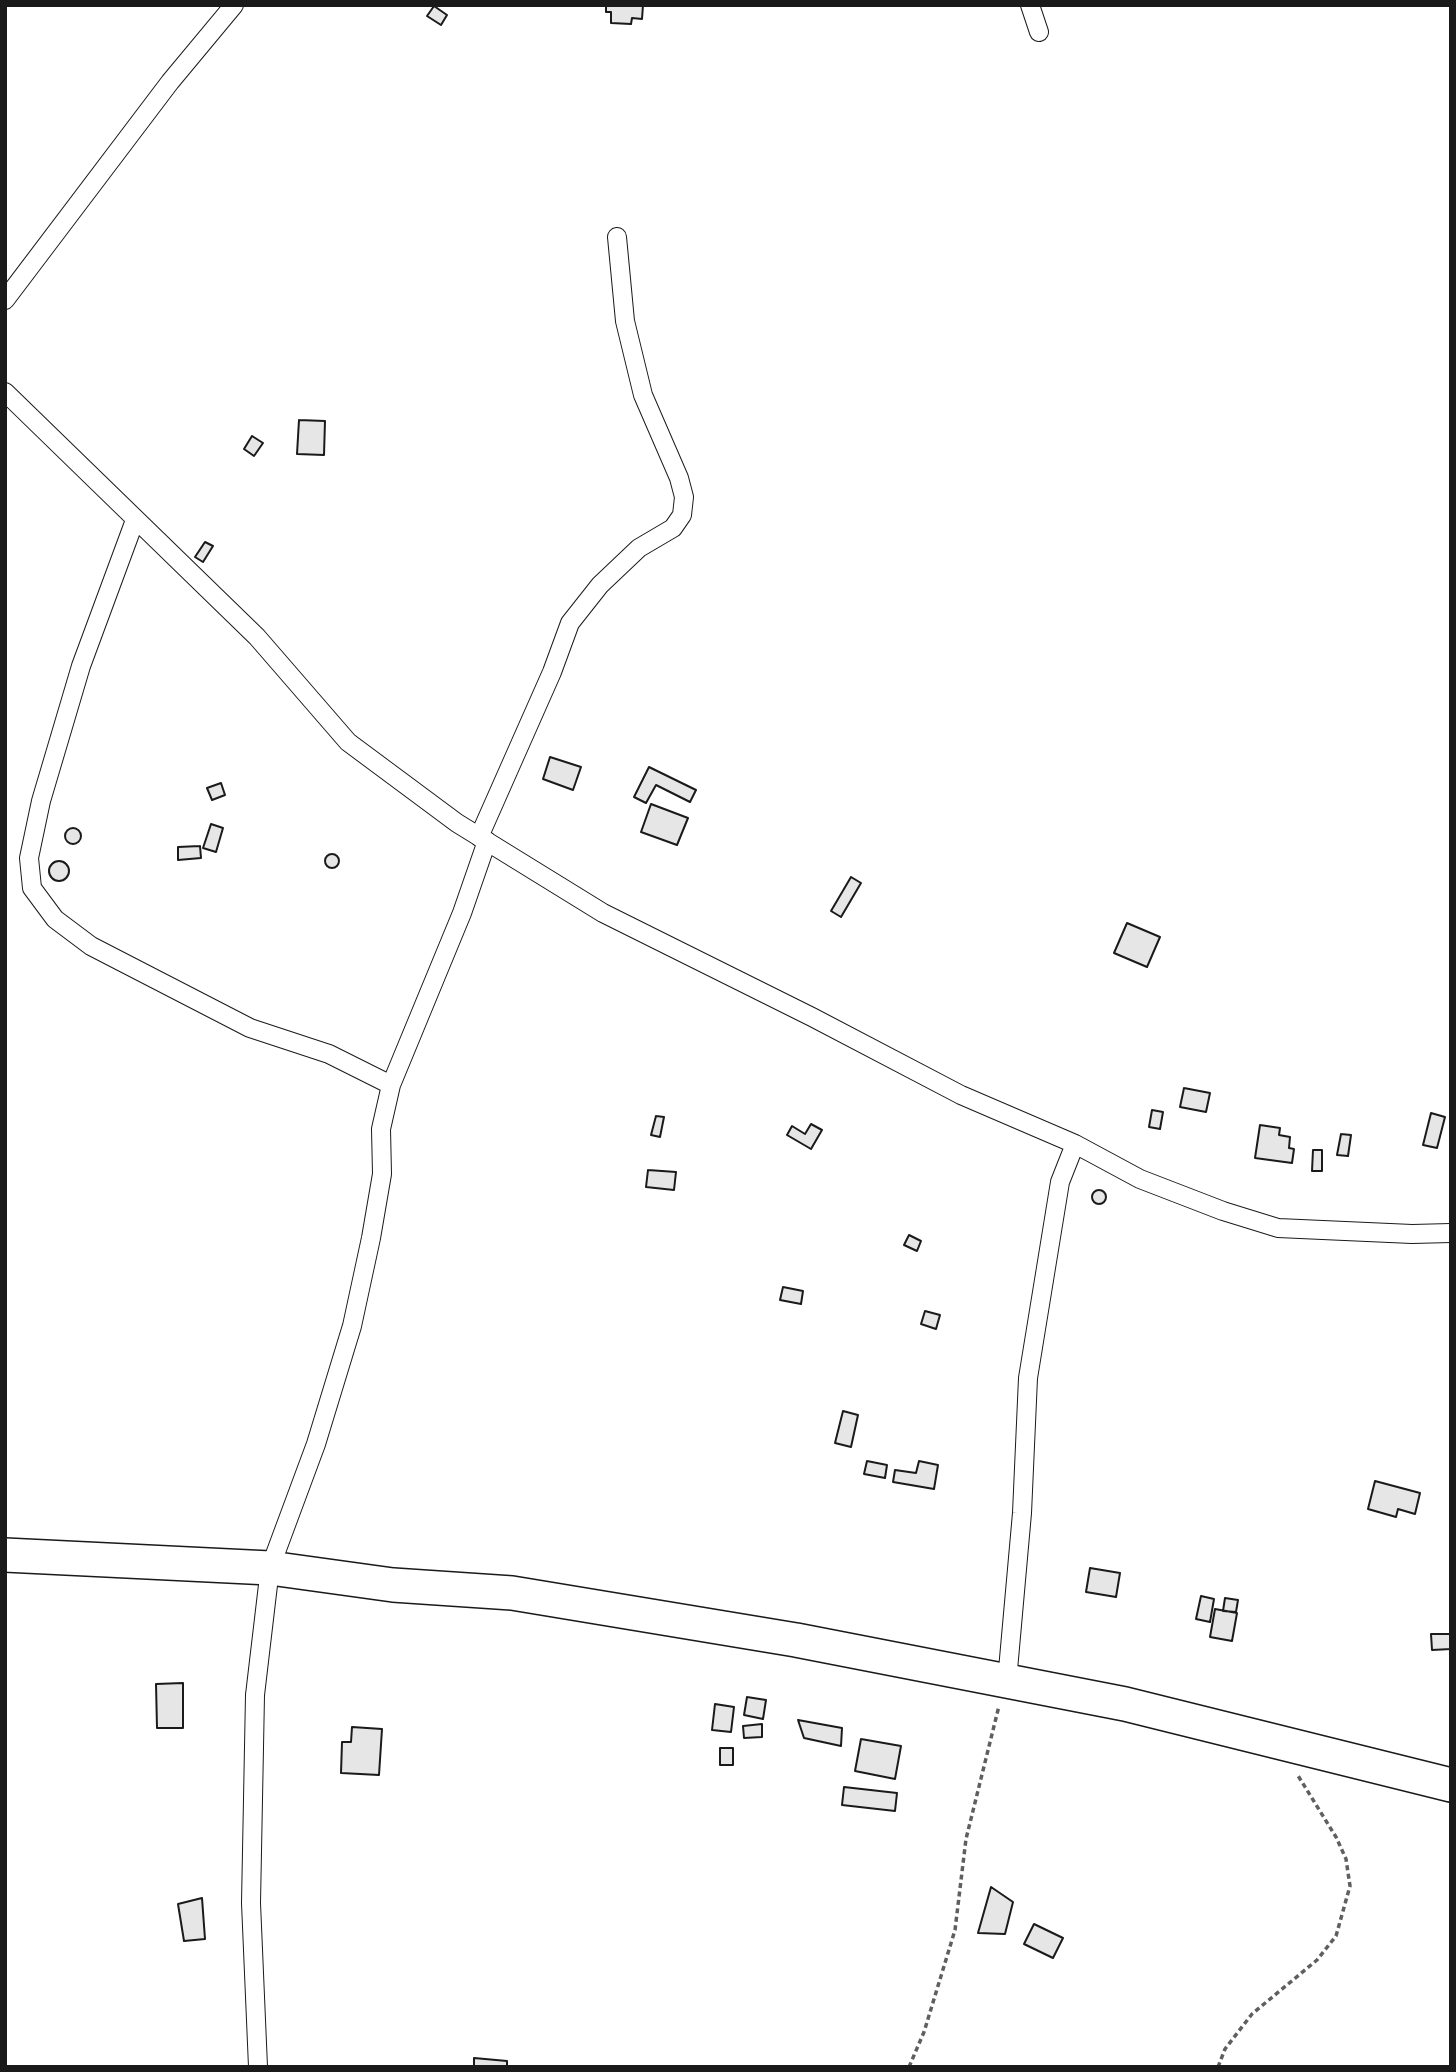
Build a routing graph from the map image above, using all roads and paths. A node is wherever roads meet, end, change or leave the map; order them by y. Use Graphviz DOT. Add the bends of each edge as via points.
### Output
graph roads {
  1 [pos="234,5"];
  2 [pos="1030,5"];
  3 [pos="1039,32"];
  4 [pos="617,237"];
  5 [pos="5,300"];
  6 [pos="5,391"];
  7 [pos="135,520"];
  8 [pos="483,839"];
  9 [pos="391,1086"];
  10 [pos="1075,1143"];
  11 [pos="1451,1233"];
  12 [pos="5,1555"];
  13 [pos="270,1568"];
  14 [pos="1007,1681"];
  15 [pos="1266,1739"];
  16 [pos="1451,1786"];
  17 [pos="258,2067"];
  18 [pos="909,2067"];
  19 [pos="1218,2067"];
  1 -- 5 [label="street"];
  2 -- 3 [label="street"];
  4 -- 8 [label="street" via="625,321 643,395 679,478 682,515 673,528 639,548 600,585 570,623"];
  6 -- 7 [label="street"];
  7 -- 8 [label="street" via="257,637 348,743"];
  7 -- 9 [label="street" via="81,666 41,801 29,858 32,888 55,919 91,946 250,1028 329,1054"];
  8 -- 9 [label="street" via="462,913"];
  8 -- 10 [label="street" via="603,914 961,1094"];
  9 -- 13 [label="street" via="381,1129 382,1174 352,1326 316,1444"];
  10 -- 11 [label="street" via="1140,1179 1278,1228"];
  10 -- 14 [label="street" via="1060,1182 1028,1378 1023,1513"];
  12 -- 13 [label="highway"];
  13 -- 14 [label="highway" via="393,1585 512,1593"];
  13 -- 17 [label="street" via="255,1709 251,1903"];
  14 -- 15 [label="highway"];
  14 -- 18 [label="path" via="966,1839 955,1930"];
  15 -- 16 [label="highway"];
  15 -- 19 [label="path" via="1299,1777 1336,1837 1346,1859 1350,1886 1336,1936 1317,1961 1252,2014 1225,2049"];
}
